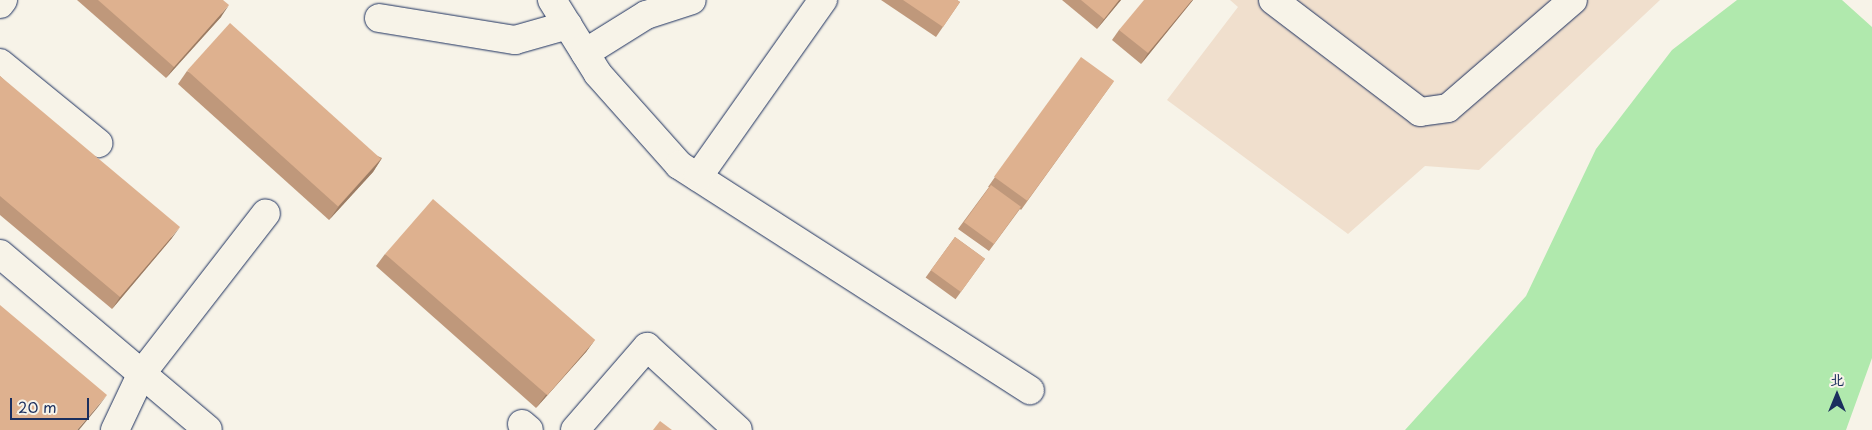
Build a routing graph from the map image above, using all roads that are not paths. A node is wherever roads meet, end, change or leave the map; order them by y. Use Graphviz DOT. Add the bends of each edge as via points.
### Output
graph roads {
  1 [pos="3,0"];
  2 [pos="552,0"];
  3 [pos="692,0"];
  4 [pos="824,0"];
  5 [pos="1273,0"];
  6 [pos="1573,0"];
  7 [pos="0,4"];
  8 [pos="379,18"];
  9 [pos="568,25"];
  10 [pos="585,54"];
  11 [pos="0,63"];
  12 [pos="98,143"];
  13 [pos="698,177"];
  14 [pos="266,213"];
  15 [pos="0,254"];
  16 [pos="142,373"];
  17 [pos="1030,390"];
  18 [pos="115,430"];
  19 [pos="208,430"];
  20 [pos="575,430"];
  21 [pos="738,430"];
  1 -- 7 [label="street"];
  2 -- 9 [label="street"];
  3 -- 10 [label="street" via="646,15"];
  4 -- 13 [label="street"];
  5 -- 6 [label="street" via="1420,112 1448,108"];
  8 -- 9 [label="street" via="514,40"];
  9 -- 10 [label="street"];
  10 -- 13 [label="street" via="598,74 679,165"];
  11 -- 12 [label="street"];
  13 -- 17 [label="street"];
  14 -- 16 [label="street"];
  15 -- 16 [label="street"];
  16 -- 18 [label="street"];
  16 -- 19 [label="street"];
  20 -- 21 [label="street" via="647,347"];
}
